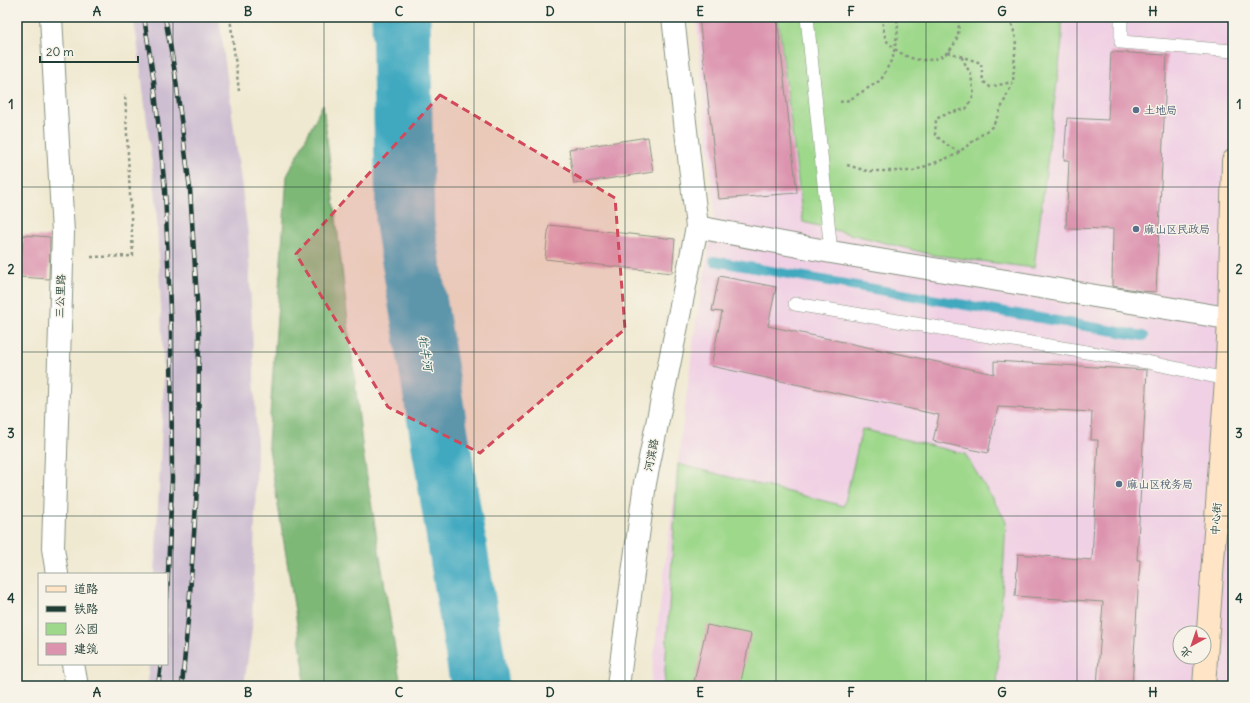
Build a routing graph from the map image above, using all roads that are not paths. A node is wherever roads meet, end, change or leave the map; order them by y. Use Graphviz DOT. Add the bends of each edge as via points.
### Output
graph roads {
  1 [pos="51,17"];
  2 [pos="673,17"];
  3 [pos="807,17"];
  4 [pos="1121,17"];
  5 [pos="1233,51"];
  6 [pos="1233,161"];
  7 [pos="697,227"];
  8 [pos="831,252"];
  9 [pos="795,304"];
  10 [pos="1231,319"];
  11 [pos="1230,380"];
  12 [pos="57,573"];
  13 [pos="73,665"];
  14 [pos="77,686"];
  15 [pos="618,686"];
  16 [pos="1204,686"];
  1 -- 12 [label="street, 三公里路" via="63,233 53,548"];
  2 -- 7 [label="street, 河滨路"];
  3 -- 8 [label="lane"];
  4 -- 5 [label="lane" via="1121,42"];
  6 -- 10 [label="main road, 中心街"];
  7 -- 8 [label="street"];
  7 -- 15 [label="street, 河滨路" via="645,483"];
  8 -- 10 [label="street"];
  9 -- 11 [label="lane" via="1147,362"];
  10 -- 11 [label="main road, 中心街"];
  11 -- 16 [label="main road, 中心街"];
  13 -- 14 [label="street"];
}
